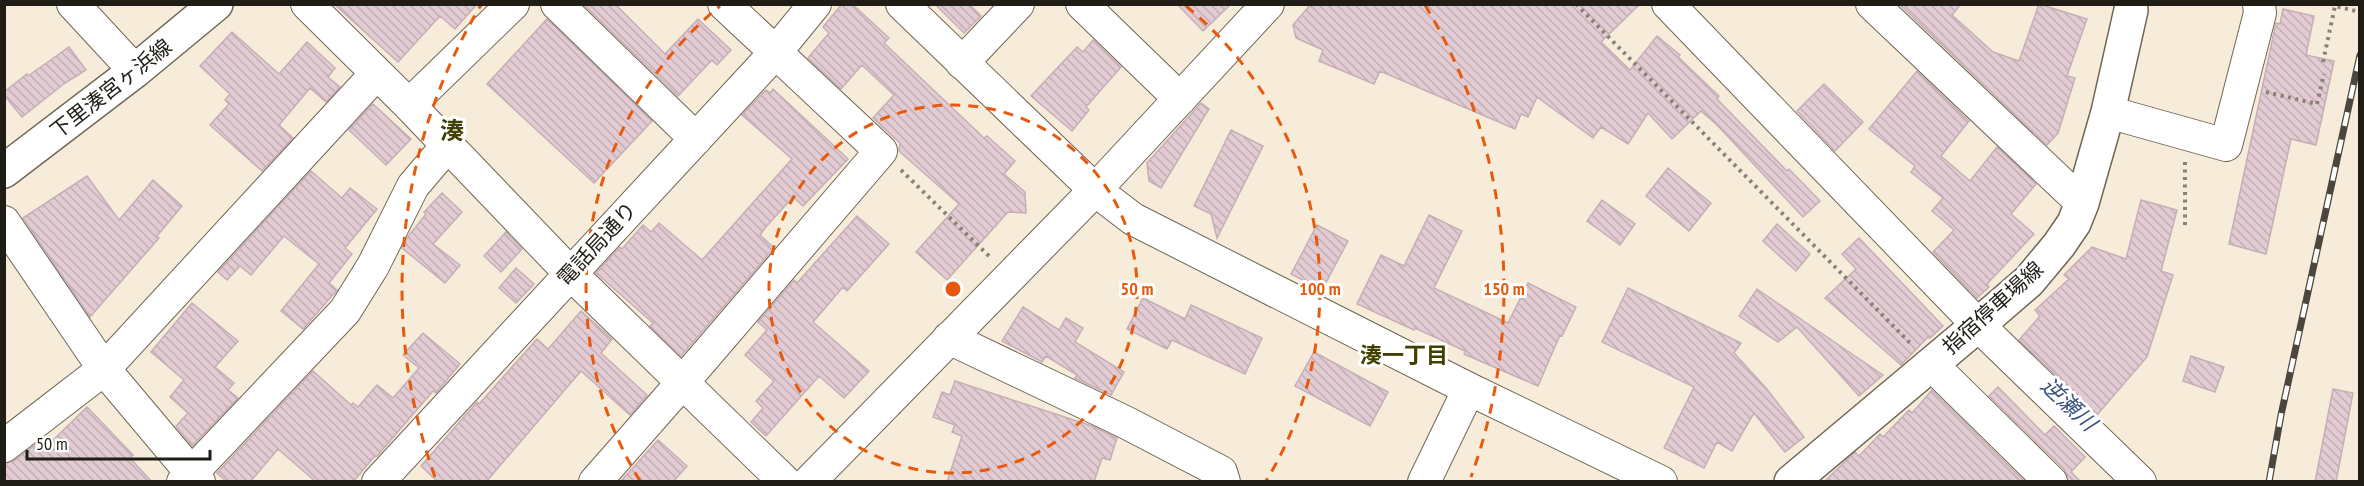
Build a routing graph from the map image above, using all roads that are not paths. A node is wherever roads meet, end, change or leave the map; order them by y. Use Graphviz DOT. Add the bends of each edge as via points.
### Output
graph roads {
  1 [pos="73,4"];
  2 [pos="216,4"];
  3 [pos="307,4"];
  4 [pos="513,4"];
  5 [pos="557,4"];
  6 [pos="724,4"];
  7 [pos="815,4"];
  8 [pos="902,4"];
  9 [pos="1018,4"];
  10 [pos="1082,4"];
  11 [pos="1268,4"];
  12 [pos="1872,4"];
  13 [pos="2259,4"];
  14 [pos="2130,6"];
  15 [pos="1679,8"];
  16 [pos="775,53"];
  17 [pos="962,63"];
  18 [pos="135,71"];
  19 [pos="376,74"];
  20 [pos="1180,99"];
  21 [pos="409,105"];
  22 [pos="2108,112"];
  23 [pos="696,138"];
  24 [pos="447,146"];
  25 [pos="4,171"];
  26 [pos="1095,190"];
  27 [pos="2082,203"];
  28 [pos="4,222"];
  29 [pos="570,273"];
  30 [pos="1978,325"];
  31 [pos="949,338"];
  32 [pos="1931,364"];
  33 [pos="104,369"];
  34 [pos="682,383"];
  35 [pos="1469,389"];
  36 [pos="4,446"];
  37 [pos="191,479"];
  38 [pos="378,482"];
  39 [pos="595,482"];
  40 [pos="785,482"];
  41 [pos="809,482"];
  42 [pos="1224,482"];
  43 [pos="1424,482"];
  44 [pos="1661,482"];
  45 [pos="1791,482"];
  46 [pos="2051,482"];
  47 [pos="2140,482"];
  1 -- 18 [label="street"];
  2 -- 18 [label="main road, 下里湊宮ヶ浜線"];
  3 -- 19 [label="street"];
  4 -- 21 [label="street"];
  5 -- 23 [label="street"];
  6 -- 16 [label="street"];
  7 -- 16 [label="street, 電話局通り"];
  8 -- 17 [label="street"];
  9 -- 17 [label="street"];
  10 -- 20 [label="street"];
  11 -- 20 [label="street"];
  12 -- 27 [label="street"];
  13 -- 22 [label="street" via="2260,13 2226,145"];
  14 -- 22 [label="main road, 指宿停車場線"];
  15 -- 30 [label="street"];
  16 -- 23 [label="street, 電話局通り"];
  16 -- 34 [label="street" via="881,151"];
  17 -- 26 [label="street"];
  18 -- 25 [label="main road, 下里湊宮ヶ浜線"];
  19 -- 21 [label="street"];
  19 -- 33 [label="street"];
  20 -- 26 [label="street"];
  21 -- 24 [label="street"];
  22 -- 27 [label="main road, 指宿停車場線"];
  23 -- 29 [label="street, 電話局通り"];
  24 -- 29 [label="street"];
  24 -- 37 [label="street" via="413,186 373,266 345,311"];
  26 -- 31 [label="street"];
  26 -- 35 [label="street" via="1133,219"];
  27 -- 30 [label="main road, 指宿停車場線" via="2074,223 2029,281"];
  28 -- 33 [label="street"];
  29 -- 34 [label="street"];
  29 -- 38 [label="street, 電話局通り"];
  30 -- 32 [label="main road, 指宿停車場線"];
  30 -- 47 [label="street"];
  31 -- 41 [label="street"];
  31 -- 42 [label="street" via="1221,472"];
  32 -- 45 [label="main road, 指宿停車場線"];
  32 -- 46 [label="street"];
  33 -- 36 [label="street"];
  33 -- 37 [label="street"];
  34 -- 39 [label="street"];
  34 -- 40 [label="street"];
  35 -- 43 [label="street"];
  35 -- 44 [label="street"];
}
